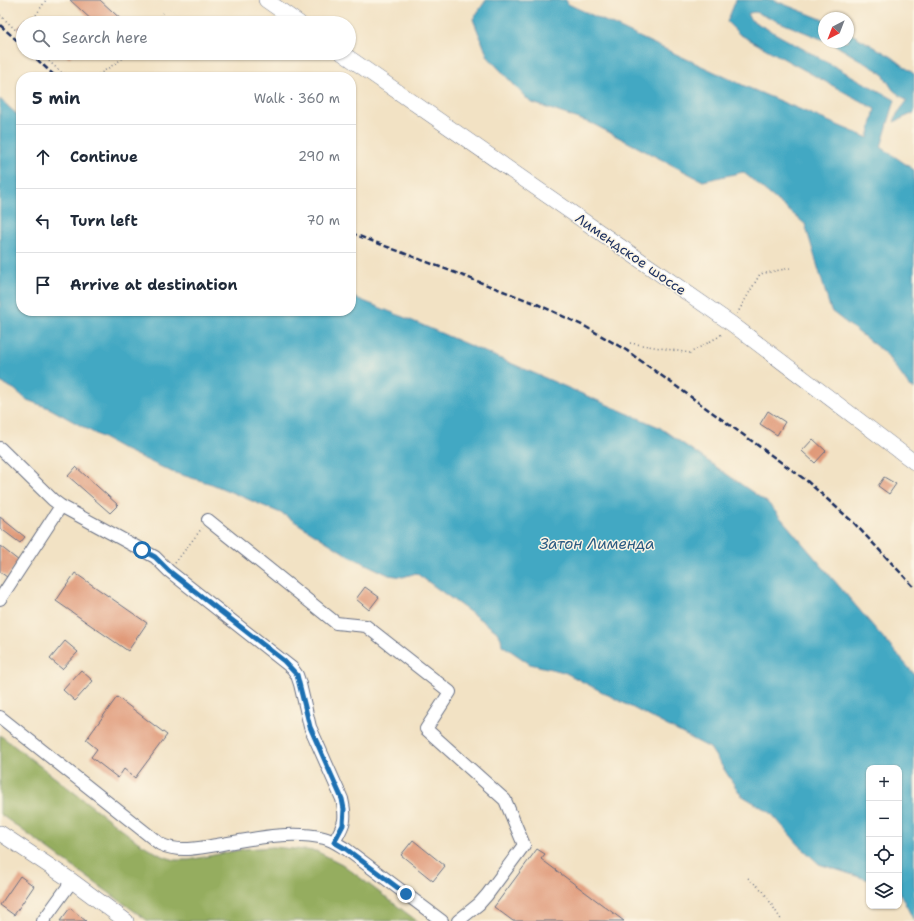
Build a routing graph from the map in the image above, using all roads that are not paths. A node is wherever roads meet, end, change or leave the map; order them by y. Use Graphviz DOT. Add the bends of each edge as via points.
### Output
graph roads {
  1 [pos="266,0"];
  2 [pos="289,16"];
  3 [pos="352,60"];
  4 [pos="0,448"];
  5 [pos="914,462"];
  6 [pos="61,506"];
  7 [pos="208,520"];
  8 [pos="0,599"];
  9 [pos="0,717"];
  10 [pos="0,833"];
  11 [pos="334,842"];
  12 [pos="72,881"];
  13 [pos="43,921"];
  14 [pos="126,921"];
  15 [pos="442,921"];
  16 [pos="458,921"];
  1 -- 2 [label="main road"];
  3 -- 5 [label="main road, Лимендское шоссе" via="732,324"];
  4 -- 6 [label="street"];
  6 -- 8 [label="street"];
  6 -- 11 [label="street" via="155,557 169,571 284,661 297,675 310,727 338,789 344,809 343,825"];
  7 -- 16 [label="street" via="336,623 366,626 450,692 426,729 505,800 524,845 487,895"];
  9 -- 11 [label="street" via="153,840 166,847 189,850 260,837 288,835"];
  10 -- 12 [label="main road"];
  11 -- 15 [label="street"];
  12 -- 13 [label="street"];
  12 -- 14 [label="main road"];
}
